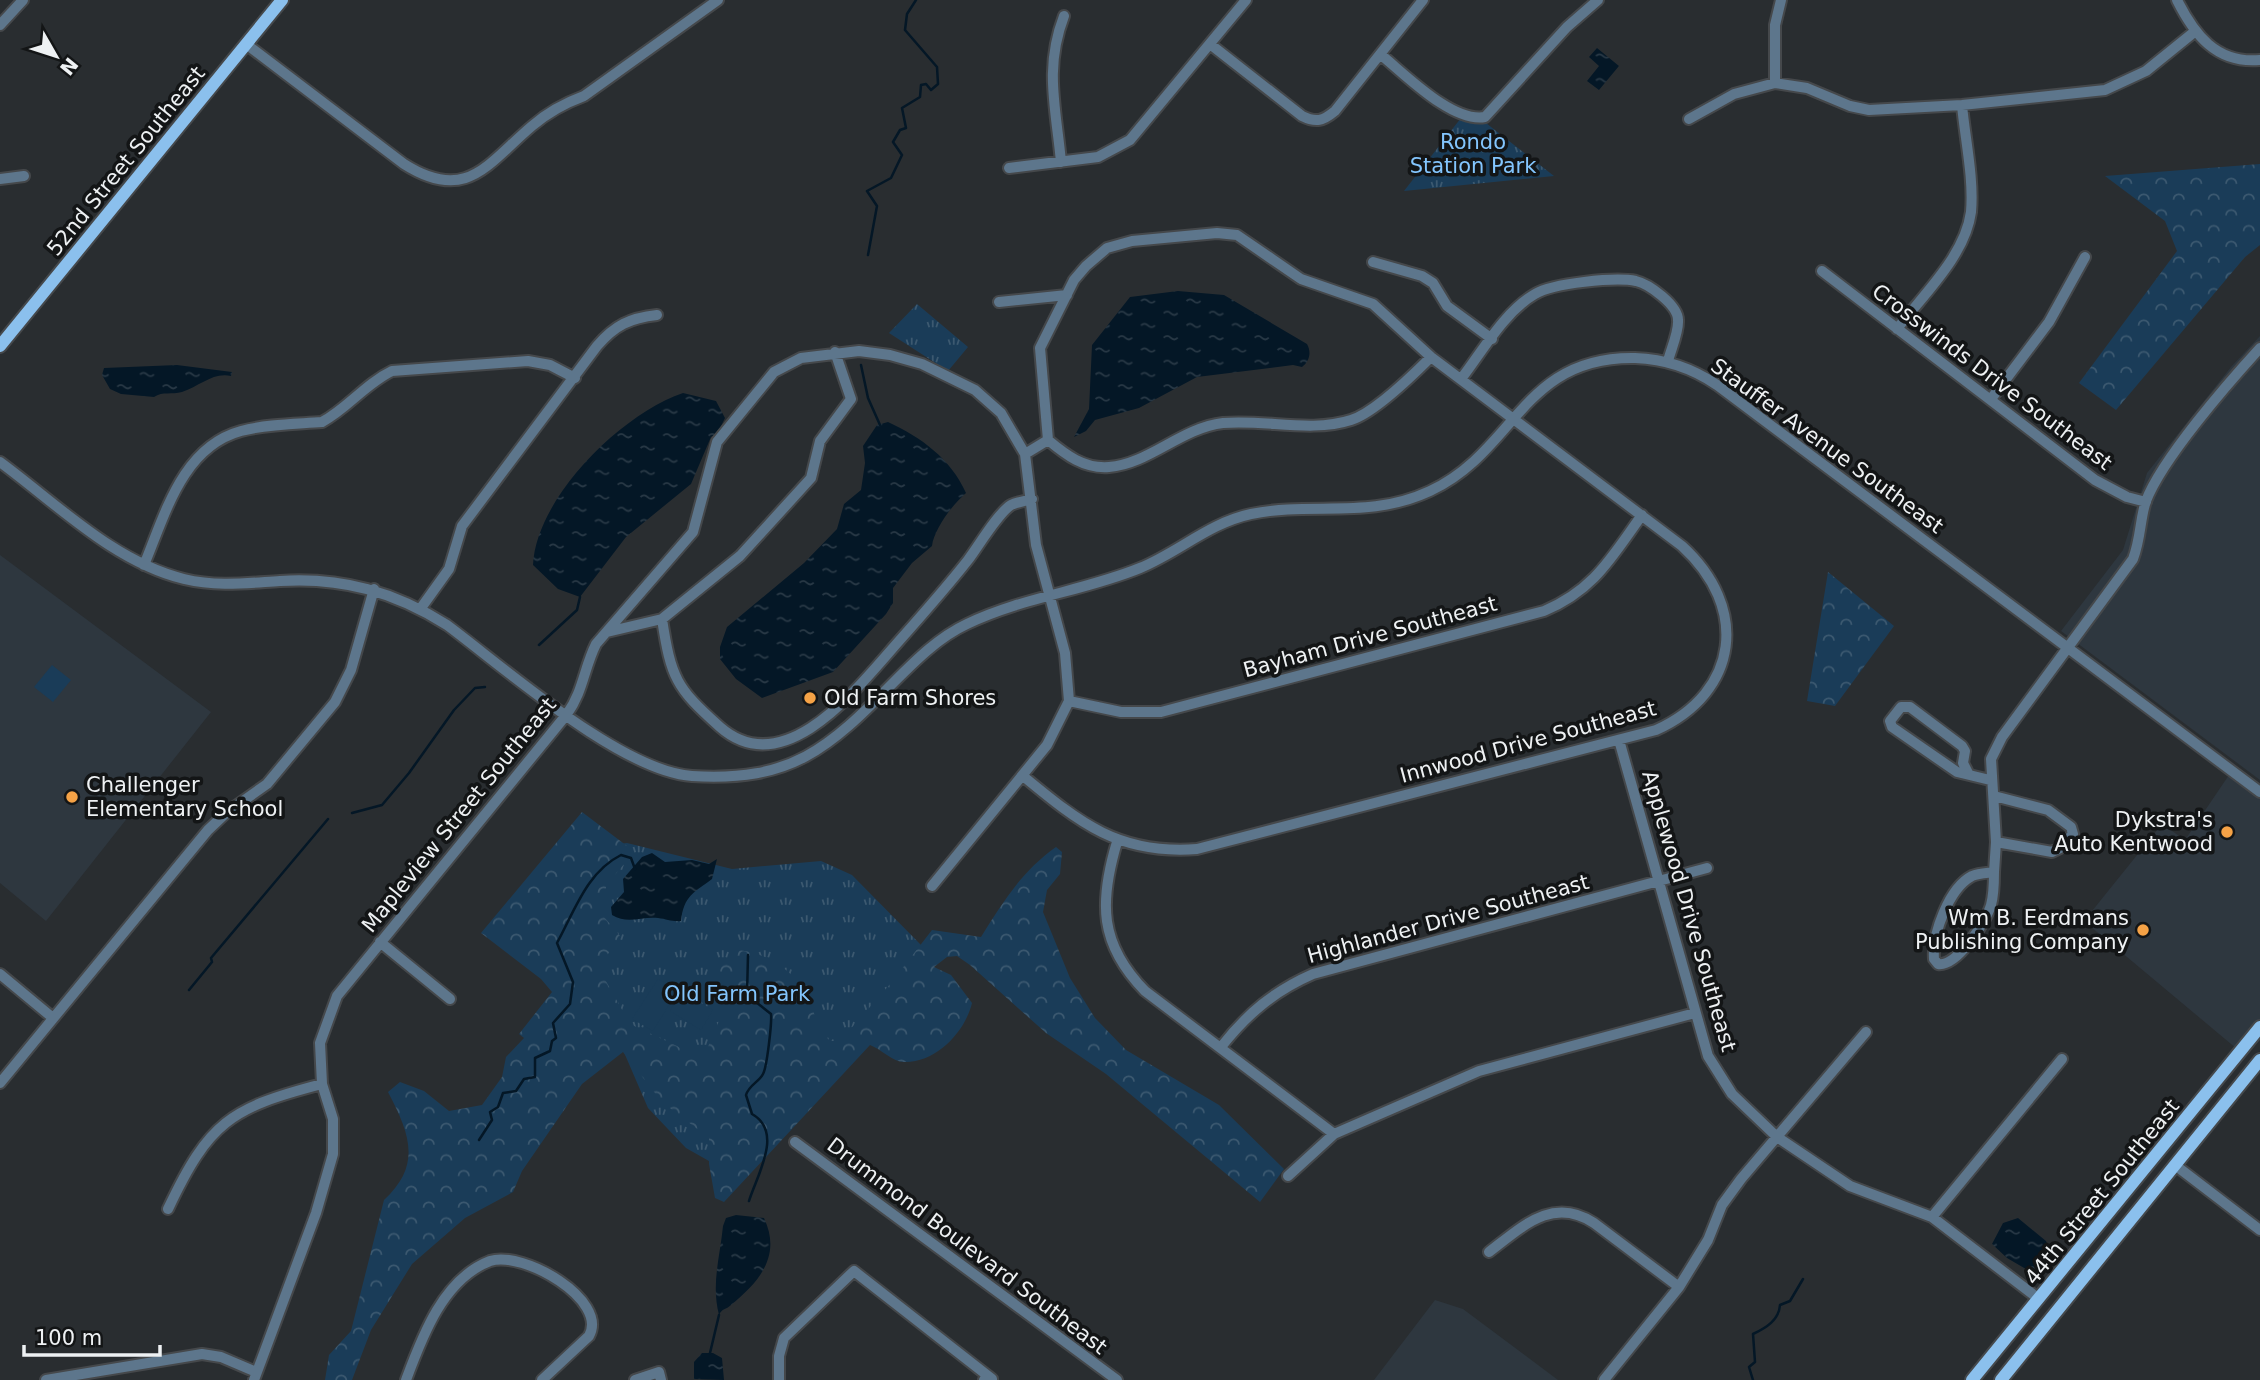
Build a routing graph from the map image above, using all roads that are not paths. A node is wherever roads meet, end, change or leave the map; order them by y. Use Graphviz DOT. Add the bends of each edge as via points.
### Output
graph roads {
  1 [pos="23,0"];
  2 [pos="282,0"];
  3 [pos="718,0"];
  4 [pos="1246,0"];
  5 [pos="1423,0"];
  6 [pos="1598,0"];
  7 [pos="1781,0"];
  8 [pos="2177,0"];
  9 [pos="1064,16"];
  10 [pos="0,25"];
  11 [pos="2193,33"];
  12 [pos="246,44"];
  13 [pos="1210,44"];
  14 [pos="1380,54"];
  15 [pos="2260,60"];
  16 [pos="1775,83"];
  17 [pos="1962,105"];
  18 [pos="1689,119"];
  19 [pos="1061,162"];
  20 [pos="1009,168"];
  21 [pos="24,176"];
  22 [pos="0,179"];
  23 [pos="2085,257"];
  24 [pos="1373,262"];
  25 [pos="1822,271"];
  26 [pos="1067,295"];
  27 [pos="999,302"];
  28 [pos="657,315"];
  29 [pos="1897,329"];
  30 [pos="1492,339"];
  31 [pos="0,346"];
  32 [pos="2260,348"];
  33 [pos="835,352"];
  34 [pos="1431,357"];
  35 [pos="1668,361"];
  36 [pos="575,378"];
  37 [pos="1461,379"];
  38 [pos="1990,399"];
  39 [pos="1513,418"];
  40 [pos="1048,440"];
  41 [pos="1025,454"];
  42 [pos="0,462"];
  43 [pos="1031,499"];
  44 [pos="2146,502"];
  45 [pos="1642,516"];
  46 [pos="144,565"];
  47 [pos="374,589"];
  48 [pos="1049,594"];
  49 [pos="421,608"];
  50 [pos="662,619"];
  51 [pos="607,632"];
  52 [pos="2065,647"];
  53 [pos="1069,701"];
  54 [pos="567,713"];
  55 [pos="1619,740"];
  56 [pos="1968,773"];
  57 [pos="1023,776"];
  58 [pos="1990,780"];
  59 [pos="2260,792"];
  60 [pos="1994,796"];
  61 [pos="1117,842"];
  62 [pos="1996,842"];
  63 [pos="1707,868"];
  64 [pos="1994,872"];
  65 [pos="1660,882"];
  66 [pos="932,886"];
  67 [pos="380,942"];
  68 [pos="0,974"];
  69 [pos="450,999"];
  70 [pos="1695,1013"];
  71 [pos="53,1018"];
  72 [pos="2260,1027"];
  73 [pos="1867,1032"];
  74 [pos="2260,1039"];
  75 [pos="1221,1047"];
  76 [pos="2062,1059"];
  77 [pos="2233,1060"];
  78 [pos="2260,1060"];
  79 [pos="0,1083"];
  80 [pos="322,1084"];
  81 [pos="2236,1089"];
  82 [pos="2207,1092"];
  83 [pos="1334,1134"];
  84 [pos="1777,1137"];
  85 [pos="795,1142"];
  86 [pos="2175,1165"];
  87 [pos="1288,1176"];
  88 [pos="168,1209"];
  89 [pos="1932,1217"];
  90 [pos="2260,1230"];
  91 [pos="1489,1252"];
  92 [pos="1679,1287"];
  93 [pos="2039,1299"];
  94 [pos="2036,1336"];
  95 [pos="255,1376"];
  96 [pos="46,1380"];
  97 [pos="406,1380"];
  98 [pos="542,1380"];
  99 [pos="635,1380"];
  100 [pos="661,1380"];
  101 [pos="779,1380"];
  102 [pos="984,1380"];
  103 [pos="1117,1380"];
  104 [pos="1604,1380"];
  105 [pos="1972,1380"];
  106 [pos="2001,1380"];
  1 -- 10 [label="street"];
  2 -- 12 [label="main road, 52nd Street Southeast"];
  3 -- 12 [label="street" via="584,96 533,124 486,169 454,179 420,174 404,164"];
  4 -- 13 [label="street"];
  5 -- 14 [label="street"];
  6 -- 14 [label="street" via="1567,27 1485,117 1475,119 1442,104"];
  7 -- 16 [label="street" via="1775,25"];
  8 -- 11 [label="street"];
  9 -- 19 [label="street" via="1052,67"];
  11 -- 15 [label="street" via="2235,58"];
  11 -- 17 [label="street" via="2146,71 2112,88"];
  12 -- 31 [label="main road, 52nd Street Southeast"];
  13 -- 14 [label="street" via="1312,121 1335,111"];
  13 -- 19 [label="street" via="1130,140 1098,157"];
  16 -- 17 [label="street" via="1807,88 1869,110"];
  16 -- 18 [label="street" via="1734,94"];
  17 -- 29 [label="street" via="1969,218 1958,249"];
  19 -- 20 [label="street"];
  21 -- 22 [label="street"];
  23 -- 38 [label="street" via="2049,322"];
  24 -- 30 [label="street" via="1423,276 1447,306"];
  25 -- 29 [label="street, Crosswinds Drive Southeast"];
  26 -- 27 [label="street"];
  26 -- 34 [label="street, Innwood Drive Southeast" via="1074,280 1107,248 1155,239 1237,235 1301,279 1373,304"];
  26 -- 40 [label="street, Innwood Drive Southeast" via="1040,348"];
  28 -- 36 [label="street" via="636,318 610,331"];
  29 -- 38 [label="street, Crosswinds Drive Southeast"];
  30 -- 35 [label="street" via="1518,308 1543,290 1633,280 1666,301 1679,319"];
  30 -- 37 [label="street"];
  32 -- 44 [label="street" via="2161,472"];
  33 -- 41 [label="street, Mapleview Street Southeast" via="890,355 956,379 1002,413"];
  33 -- 50 [label="street" via="851,399 820,441 811,478 740,556"];
  33 -- 51 [label="street, Mapleview Street Southeast" via="788,364 759,389 717,442 693,532"];
  34 -- 37 [label="street, Innwood Drive Southeast"];
  34 -- 40 [label="street" via="1409,379 1353,419 1305,424 1222,423 1179,436 1134,462 1108,467 1066,456"];
  35 -- 39 [label="street, Stauffer Avenue Southeast" via="1618,358 1586,363 1545,385"];
  35 -- 52 [label="street, Stauffer Avenue Southeast" via="1717,385"];
  36 -- 46 [label="street" via="550,365 528,361 392,371 322,422 239,431 193,461"];
  36 -- 49 [label="street" via="462,526 449,569"];
  37 -- 39 [label="street, Innwood Drive Southeast"];
  38 -- 44 [label="street, Crosswinds Drive Southeast" via="2095,480"];
  39 -- 45 [label="street, Innwood Drive Southeast"];
  39 -- 48 [label="street, Stauffer Avenue Southeast" via="1470,466 1417,497 1367,510 1275,510 1243,516 1213,527 1140,568"];
  40 -- 41 [label="street"];
  41 -- 43 [label="street"];
  42 -- 46 [label="street, Stauffer Avenue Southeast"];
  43 -- 48 [label="street" via="1036,545"];
  43 -- 50 [label="street" via="1010,506 940,597 855,691 818,723 779,743 756,746 734,739 690,701 678,686"];
  44 -- 52 [label="street" via="2133,559"];
  45 -- 53 [label="street, Bayham Drive Southeast" via="1593,581 1574,597 1544,611 1161,712 1121,712"];
  45 -- 55 [label="street, Innwood Drive Southeast" via="1697,560 1716,586 1726,617 1726,649 1710,688 1683,717"];
  46 -- 47 [label="street, Stauffer Avenue Southeast" via="186,579 225,585 311,580"];
  47 -- 49 [label="street, Stauffer Avenue Southeast"];
  47 -- 71 [label="street" via="351,670 335,702 267,784 208,830"];
  48 -- 53 [label="street" via="1065,653"];
  48 -- 54 [label="street, Stauffer Avenue Southeast" via="963,626 934,644 818,751 759,773 688,776 659,769 619,751"];
  49 -- 54 [label="street, Stauffer Avenue Southeast"];
  50 -- 51 [label="street"];
  51 -- 54 [label="street, Mapleview Street Southeast" via="586,663 577,699"];
  52 -- 58 [label="street" via="2002,737 1991,759"];
  52 -- 59 [label="street, Stauffer Avenue Southeast"];
  53 -- 57 [label="street" via="1054,736"];
  54 -- 67 [label="street, Mapleview Street Southeast"];
  55 -- 61 [label="street, Innwood Drive Southeast" via="1209,847 1166,851"];
  55 -- 65 [label="street, Applewood Drive Southeast"];
  56 -- 56 [label="street" via="1957,772 1903,737 1892,727 1894,714 1901,707 1910,707 1962,746"];
  56 -- 58 [label="street"];
  57 -- 61 [label="street, Innwood Drive Southeast" via="1072,816"];
  57 -- 66 [label="street"];
  58 -- 60 [label="street"];
  60 -- 62 [label="street"];
  60 -- 62 [label="street" via="2048,810 2071,827 2073,834 2052,852"];
  61 -- 75 [label="street" via="1106,877 1104,906 1106,926 1123,966 1145,991"];
  62 -- 64 [label="street"];
  63 -- 65 [label="street, Highlander Drive Southeast"];
  64 -- 64 [label="street" via="1990,909 1977,932 1951,962 1938,964 1934,958 1936,938 1955,894 1971,877"];
  65 -- 70 [label="street, Applewood Drive Southeast"];
  65 -- 75 [label="street, Highlander Drive Southeast" via="1313,974 1259,1004"];
  67 -- 69 [label="street"];
  67 -- 80 [label="street, Mapleview Street Southeast" via="337,996 325,1024 320,1042"];
  68 -- 71 [label="street"];
  70 -- 83 [label="street" via="1479,1071"];
  70 -- 84 [label="street, Applewood Drive Southeast" via="1718,1074"];
  71 -- 79 [label="street"];
  72 -- 74 [label="main road"];
  72 -- 77 [label="main road, 44th Street Southeast"];
  73 -- 84 [label="street"];
  75 -- 83 [label="street"];
  76 -- 89 [label="street"];
  77 -- 81 [label="main road" via="2241,1073"];
  77 -- 82 [label="main road, 44th Street Southeast"];
  78 -- 81 [label="main road, 44th Street Southeast"];
  80 -- 88 [label="street" via="253,1104 218,1127 193,1157"];
  80 -- 95 [label="street, Mapleview Street Southeast" via="333,1119 333,1154 316,1213"];
  81 -- 86 [label="main road, 44th Street Southeast"];
  82 -- 86 [label="main road" via="2171,1146"];
  82 -- 93 [label="main road, 44th Street Southeast"];
  83 -- 87 [label="street"];
  84 -- 89 [label="street, Applewood Drive Southeast" via="1850,1186"];
  84 -- 92 [label="street" via="1722,1205 1708,1240"];
  85 -- 103 [label="street, Drummond Boulevard Southeast"];
  86 -- 90 [label="street"];
  86 -- 94 [label="main road, 44th Street Southeast"];
  89 -- 93 [label="street, Applewood Drive Southeast"];
  91 -- 92 [label="street" via="1535,1220 1565,1211 1587,1219"];
  92 -- 104 [label="street"];
  93 -- 94 [label="main road" via="2044,1313"];
  93 -- 105 [label="main road, 44th Street Southeast"];
  94 -- 106 [label="main road, 44th Street Southeast"];
  95 -- 96 [label="street" via="221,1357 202,1354"];
  97 -- 98 [label="street" via="439,1306 469,1274 491,1261 518,1260 541,1268 593,1316 593,1328"];
  99 -- 100 [label="street" via="659,1372"];
  101 -- 102 [label="street" via="785,1338 854,1271 992,1379"];
}
